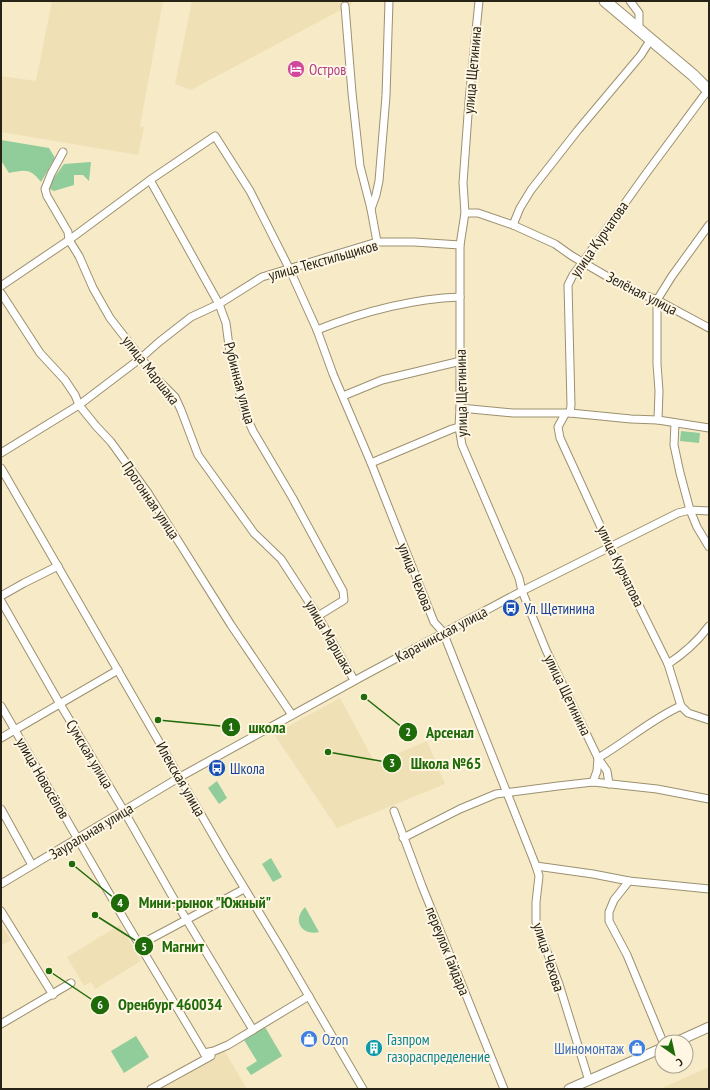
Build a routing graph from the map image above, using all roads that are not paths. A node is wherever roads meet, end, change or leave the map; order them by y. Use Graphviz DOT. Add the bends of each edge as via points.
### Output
graph roads {
  1 [pos="388,1"];
  2 [pos="479,1"];
  3 [pos="605,1"];
  4 [pos="630,1"];
  5 [pos="345,6"];
  6 [pos="640,29"];
  7 [pos="651,39"];
  8 [pos="708,90"];
  9 [pos="64,152"];
  10 [pos="150,180"];
  11 [pos="371,209"];
  12 [pos="465,213"];
  13 [pos="513,225"];
  14 [pos="709,225"];
  15 [pos="69,240"];
  16 [pos="377,242"];
  17 [pos="460,245"];
  18 [pos="583,262"];
  19 [pos="289,268"];
  20 [pos="279,271"];
  21 [pos="294,279"];
  22 [pos="1,286"];
  23 [pos="1,293"];
  24 [pos="460,296"];
  25 [pos="657,300"];
  26 [pos="219,304"];
  27 [pos="709,328"];
  28 [pos="317,330"];
  29 [pos="141,358"];
  30 [pos="461,361"];
  31 [pos="343,396"];
  32 [pos="79,405"];
  33 [pos="460,408"];
  34 [pos="550,413"];
  35 [pos="567,414"];
  36 [pos="658,420"];
  37 [pos="675,423"];
  38 [pos="459,427"];
  39 [pos="558,428"];
  40 [pos="709,428"];
  41 [pos="1,453"];
  42 [pos="371,463"];
  43 [pos="1,468"];
  44 [pos="690,510"];
  45 [pos="709,511"];
  46 [pos="610,546"];
  47 [pos="709,547"];
  48 [pos="58,566"];
  49 [pos="522,591"];
  50 [pos="1,596"];
  51 [pos="1,601"];
  52 [pos="318,616"];
  53 [pos="709,626"];
  54 [pos="443,632"];
  55 [pos="668,664"];
  56 [pos="118,670"];
  57 [pos="354,680"];
  58 [pos="60,704"];
  59 [pos="1,706"];
  60 [pos="681,706"];
  61 [pos="292,715"];
  62 [pos="709,720"];
  63 [pos="14,730"];
  64 [pos="1,738"];
  65 [pos="598,758"];
  66 [pos="180,778"];
  67 [pos="594,782"];
  68 [pos="609,784"];
  69 [pos="508,793"];
  70 [pos="709,798"];
  71 [pos="1,809"];
  72 [pos="124,811"];
  73 [pos="394,811"];
  74 [pos="78,838"];
  75 [pos="403,838"];
  76 [pos="32,865"];
  77 [pos="536,866"];
  78 [pos="629,881"];
  79 [pos="1,884"];
  80 [pos="244,888"];
  81 [pos="709,889"];
  82 [pos="1,911"];
  83 [pos="187,920"];
  84 [pos="139,945"];
  85 [pos="71,983"];
  86 [pos="52,995"];
  87 [pos="309,996"];
  88 [pos="1,1024"];
  89 [pos="709,1027"];
  90 [pos="253,1030"];
  91 [pos="660,1034"];
  92 [pos="694,1034"];
  93 [pos="654,1052"];
  94 [pos="205,1055"];
  95 [pos="590,1081"];
  96 [pos="152,1089"];
  97 [pos="363,1089"];
  98 [pos="504,1089"];
  99 [pos="569,1089"];
  1 -- 11 [label="street" via="386,96 379,180"];
  2 -- 12 [label="street, улица Щетинина" via="468,108"];
  3 -- 6 [label="highway"];
  4 -- 6 [label="street" via="639,13"];
  5 -- 11 [label="street" via="360,166"];
  6 -- 7 [label="highway"];
  7 -- 8 [label="highway"];
  7 -- 13 [label="street" via="641,55 531,190"];
  8 -- 18 [label="street, улица Курчатова"];
  9 -- 15 [label="street, улица Маршака" via="45,189 68,232"];
  10 -- 15 [label="street"];
  10 -- 19 [label="street, улица Чехова" via="215,136 250,191"];
  10 -- 26 [label="street, Рубинная улица"];
  11 -- 16 [label="street"];
  12 -- 13 [label="street, Зелёная улица" via="478,213"];
  12 -- 17 [label="street, улица Щетинина"];
  13 -- 18 [label="street, Зелёная улица" via="555,244"];
  14 -- 25 [label="street"];
  15 -- 22 [label="street"];
  15 -- 29 [label="street, улица Маршака" via="110,318"];
  16 -- 17 [label="street, улица Текстильщиков"];
  16 -- 19 [label="street, улица Текстильщиков"];
  17 -- 24 [label="street, улица Щетинина"];
  18 -- 25 [label="street, Зелёная улица" via="627,288"];
  18 -- 35 [label="street, улица Курчатова" via="568,285 571,398"];
  19 -- 20 [label="street, улица Текстильщиков"];
  19 -- 21 [label="street, улица Чехова"];
  20 -- 21 [label="street"];
  20 -- 26 [label="street, улица Текстильщиков" via="262,277"];
  21 -- 28 [label="street, улица Чехова"];
  23 -- 32 [label="street, Прогонная улица" via="40,353 65,380"];
  24 -- 28 [label="street" via="375,310"];
  24 -- 30 [label="street, улица Щетинина"];
  25 -- 27 [label="street, Зелёная улица"];
  25 -- 36 [label="street"];
  26 -- 29 [label="street, улица Текстильщиков" via="191,317"];
  26 -- 52 [label="street, Рубинная улица" via="226,323 245,413 343,591 344,600"];
  28 -- 31 [label="street, улица Чехова"];
  29 -- 32 [label="street, улица Текстильщиков"];
  29 -- 52 [label="street, улица Маршака" via="175,397 198,456 254,533 281,559"];
  30 -- 31 [label="street" via="382,380"];
  30 -- 33 [label="street, улица Щетинина"];
  31 -- 42 [label="street, улица Чехова"];
  32 -- 41 [label="street, улица Текстильщиков"];
  32 -- 61 [label="street, Прогонная улица" via="111,442 148,492 231,625"];
  33 -- 34 [label="street" via="513,413"];
  33 -- 38 [label="street, улица Щетинина"];
  34 -- 35 [label="street"];
  34 -- 39 [label="street, улица Курчатова"];
  35 -- 36 [label="street"];
  35 -- 39 [label="street, улица Курчатова"];
  36 -- 37 [label="street"];
  37 -- 40 [label="street"];
  37 -- 44 [label="street" via="674,445"];
  38 -- 42 [label="street"];
  38 -- 49 [label="street, улица Щетинина" via="462,445 519,578"];
  39 -- 46 [label="street, улица Курчатова" via="560,438"];
  42 -- 54 [label="street, улица Чехова" via="434,622"];
  43 -- 48 [label="street, Илекская улица"];
  44 -- 45 [label="street, Карачинская улица"];
  44 -- 46 [label="street, Карачинская улица" via="678,513"];
  44 -- 47 [label="street"];
  46 -- 49 [label="street, Карачинская улица"];
  46 -- 55 [label="street, улица Курчатова"];
  48 -- 50 [label="street"];
  48 -- 56 [label="street, Илекская улица"];
  49 -- 54 [label="street, Карачинская улица"];
  49 -- 65 [label="street, улица Щетинина" via="546,650"];
  51 -- 58 [label="street, Сумская улица"];
  52 -- 57 [label="street, улица Маршака"];
  53 -- 55 [label="street"];
  54 -- 57 [label="street, Карачинская улица"];
  54 -- 69 [label="street, улица Чехова"];
  55 -- 60 [label="street, улица Курчатова"];
  56 -- 58 [label="street"];
  56 -- 66 [label="street, Илекская улица"];
  57 -- 61 [label="street, Карачинская улица"];
  58 -- 63 [label="street"];
  58 -- 72 [label="street, Сумская улица"];
  59 -- 63 [label="street, улица Новосёлов"];
  60 -- 62 [label="street" via="688,713"];
  60 -- 65 [label="street"];
  61 -- 66 [label="street, Карачинская улица"];
  63 -- 64 [label="street"];
  63 -- 74 [label="street, улица Новосёлов"];
  65 -- 67 [label="street"];
  65 -- 68 [label="street, улица Щетинина" via="607,771"];
  66 -- 72 [label="street, Зауральная улица"];
  66 -- 80 [label="street, Илекская улица"];
  67 -- 68 [label="street"];
  67 -- 69 [label="street"];
  68 -- 70 [label="street"];
  69 -- 75 [label="street" via="496,794 460,809"];
  69 -- 77 [label="street, улица Чехова"];
  71 -- 76 [label="street"];
  72 -- 74 [label="street, Зауральная улица"];
  72 -- 83 [label="street, Сумская улица"];
  73 -- 75 [label="street, переулок Гайдара"];
  74 -- 76 [label="street, Зауральная улица"];
  74 -- 84 [label="street, улица Новосёлов"];
  75 -- 98 [label="street, переулок Гайдара"];
  76 -- 79 [label="street, Зауральная улица"];
  77 -- 78 [label="street"];
  77 -- 95 [label="street, улица Чехова" via="539,876 536,922"];
  78 -- 81 [label="street"];
  78 -- 91 [label="street" via="614,900 609,912 609,921 627,955"];
  80 -- 83 [label="street"];
  80 -- 87 [label="street, Илекская улица"];
  82 -- 86 [label="street"];
  83 -- 84 [label="street"];
  83 -- 90 [label="street, Сумская улица"];
  84 -- 94 [label="street, улица Новосёлов"];
  85 -- 86 [label="street"];
  86 -- 88 [label="street"];
  87 -- 90 [label="street"];
  87 -- 97 [label="street, Илекская улица"];
  89 -- 92 [label="main road"];
  90 -- 94 [label="street"];
  93 -- 95 [label="main road"];
  94 -- 96 [label="street"];
  95 -- 99 [label="main road"];
}
